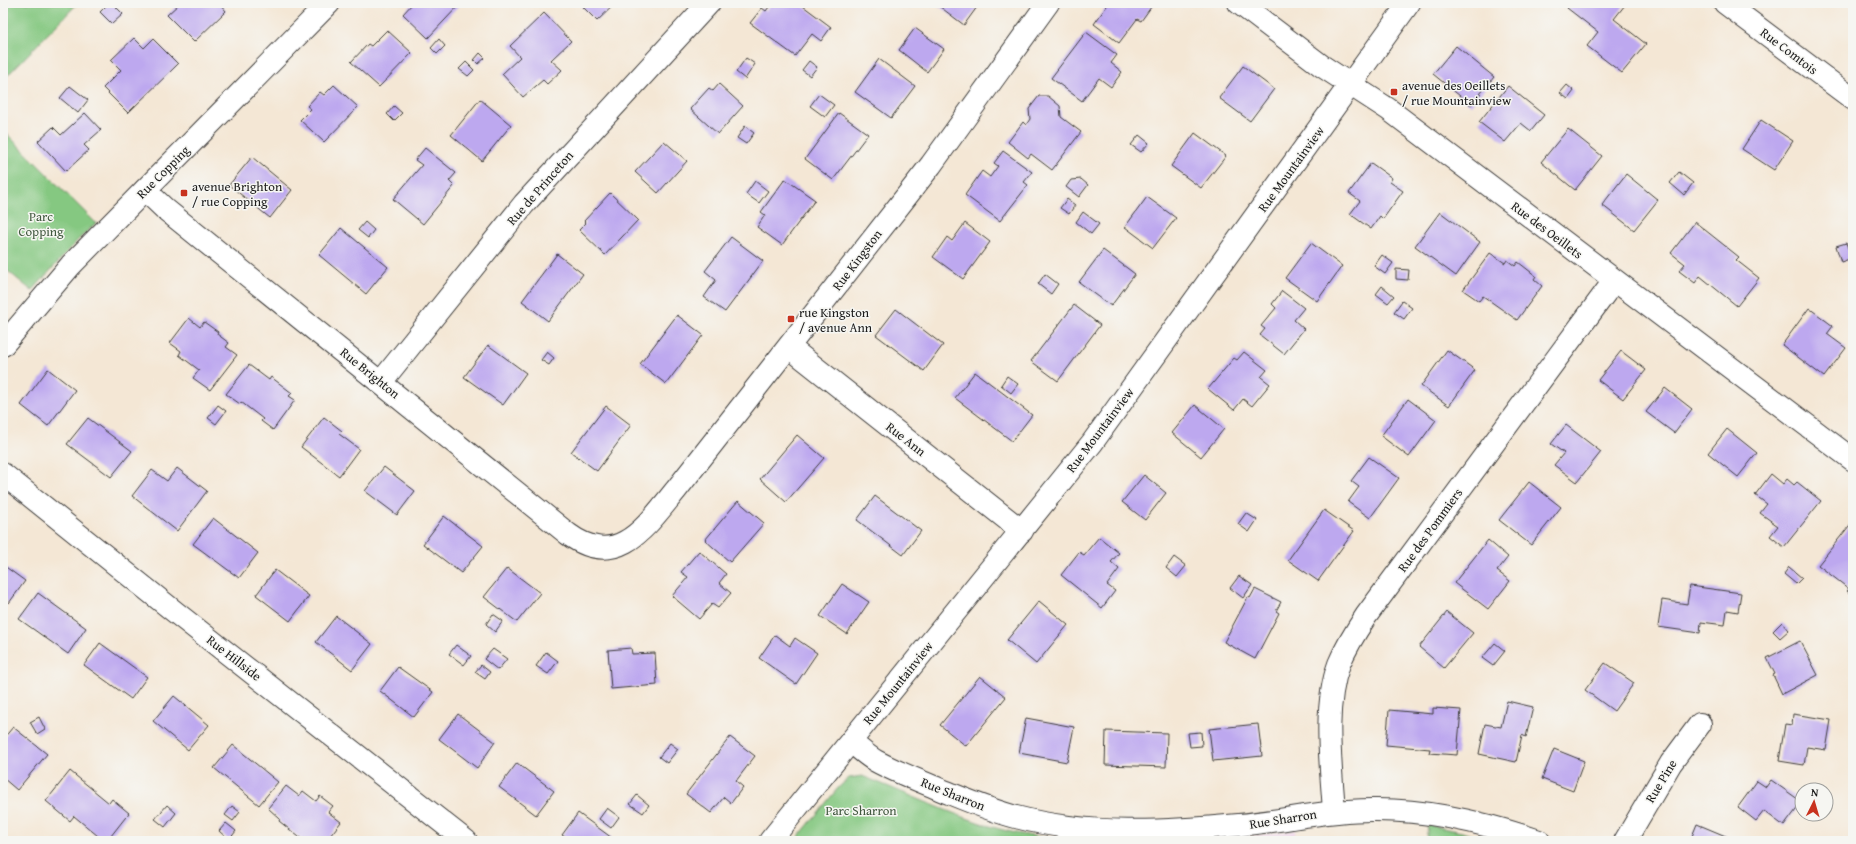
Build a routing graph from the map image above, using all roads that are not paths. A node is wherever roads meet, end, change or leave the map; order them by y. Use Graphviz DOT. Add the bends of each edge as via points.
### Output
graph roads {
  1 [pos="328,3"];
  2 [pos="710,3"];
  3 [pos="1048,3"];
  4 [pos="1239,3"];
  5 [pos="1409,3"];
  6 [pos="1725,3"];
  7 [pos="1352,85"];
  8 [pos="1853,99"];
  9 [pos="145,190"];
  10 [pos="1614,281"];
  11 [pos="3,345"];
  12 [pos="789,347"];
  13 [pos="381,382"];
  14 [pos="1853,460"];
  15 [pos="3,474"];
  16 [pos="1022,531"];
  17 [pos="600,547"];
  18 [pos="1700,724"];
  19 [pos="851,742"];
  20 [pos="1334,811"];
  21 [pos="466,841"];
  22 [pos="770,841"];
  23 [pos="1539,841"];
  24 [pos="1625,841"];
  1 -- 9 [label="street, Rue Copping"];
  2 -- 13 [label="street, Rue de Princeton" via="524,204"];
  3 -- 12 [label="street, Rue Kingston" via="931,165"];
  4 -- 7 [label="street, Rue des Oeillets" via="1322,66"];
  5 -- 7 [label="street, Rue Mountainview"];
  6 -- 8 [label="street, Rue Comtois"];
  7 -- 10 [label="street, Rue des Oeillets" via="1388,109"];
  7 -- 16 [label="street, Rue Mountainview" via="1124,400"];
  9 -- 11 [label="street, Rue Copping" via="70,265"];
  9 -- 13 [label="street, Rue Brighton" via="165,209"];
  10 -- 14 [label="street, Rue des Oeillets"];
  10 -- 20 [label="street, Rue des Pommiers" via="1366,616 1351,640 1339,665 1330,710"];
  12 -- 16 [label="street, Rue Ann"];
  12 -- 17 [label="street, Rue Kingston" via="640,532 625,542"];
  13 -- 17 [label="street, Rue Brighton" via="568,534 583,543"];
  15 -- 21 [label="street, Rue Hillside"];
  16 -- 19 [label="street, Rue Mountainview"];
  18 -- 24 [label="street, Rue Pine" via="1671,763"];
  19 -- 20 [label="street, Rue Sharron" via="876,761 960,798 1015,817 1073,828 1121,830 1233,826"];
  19 -- 22 [label="street, Rue Mountainview"];
  20 -- 23 [label="street, Rue Sharron" via="1373,810 1434,816 1491,826"];
}
